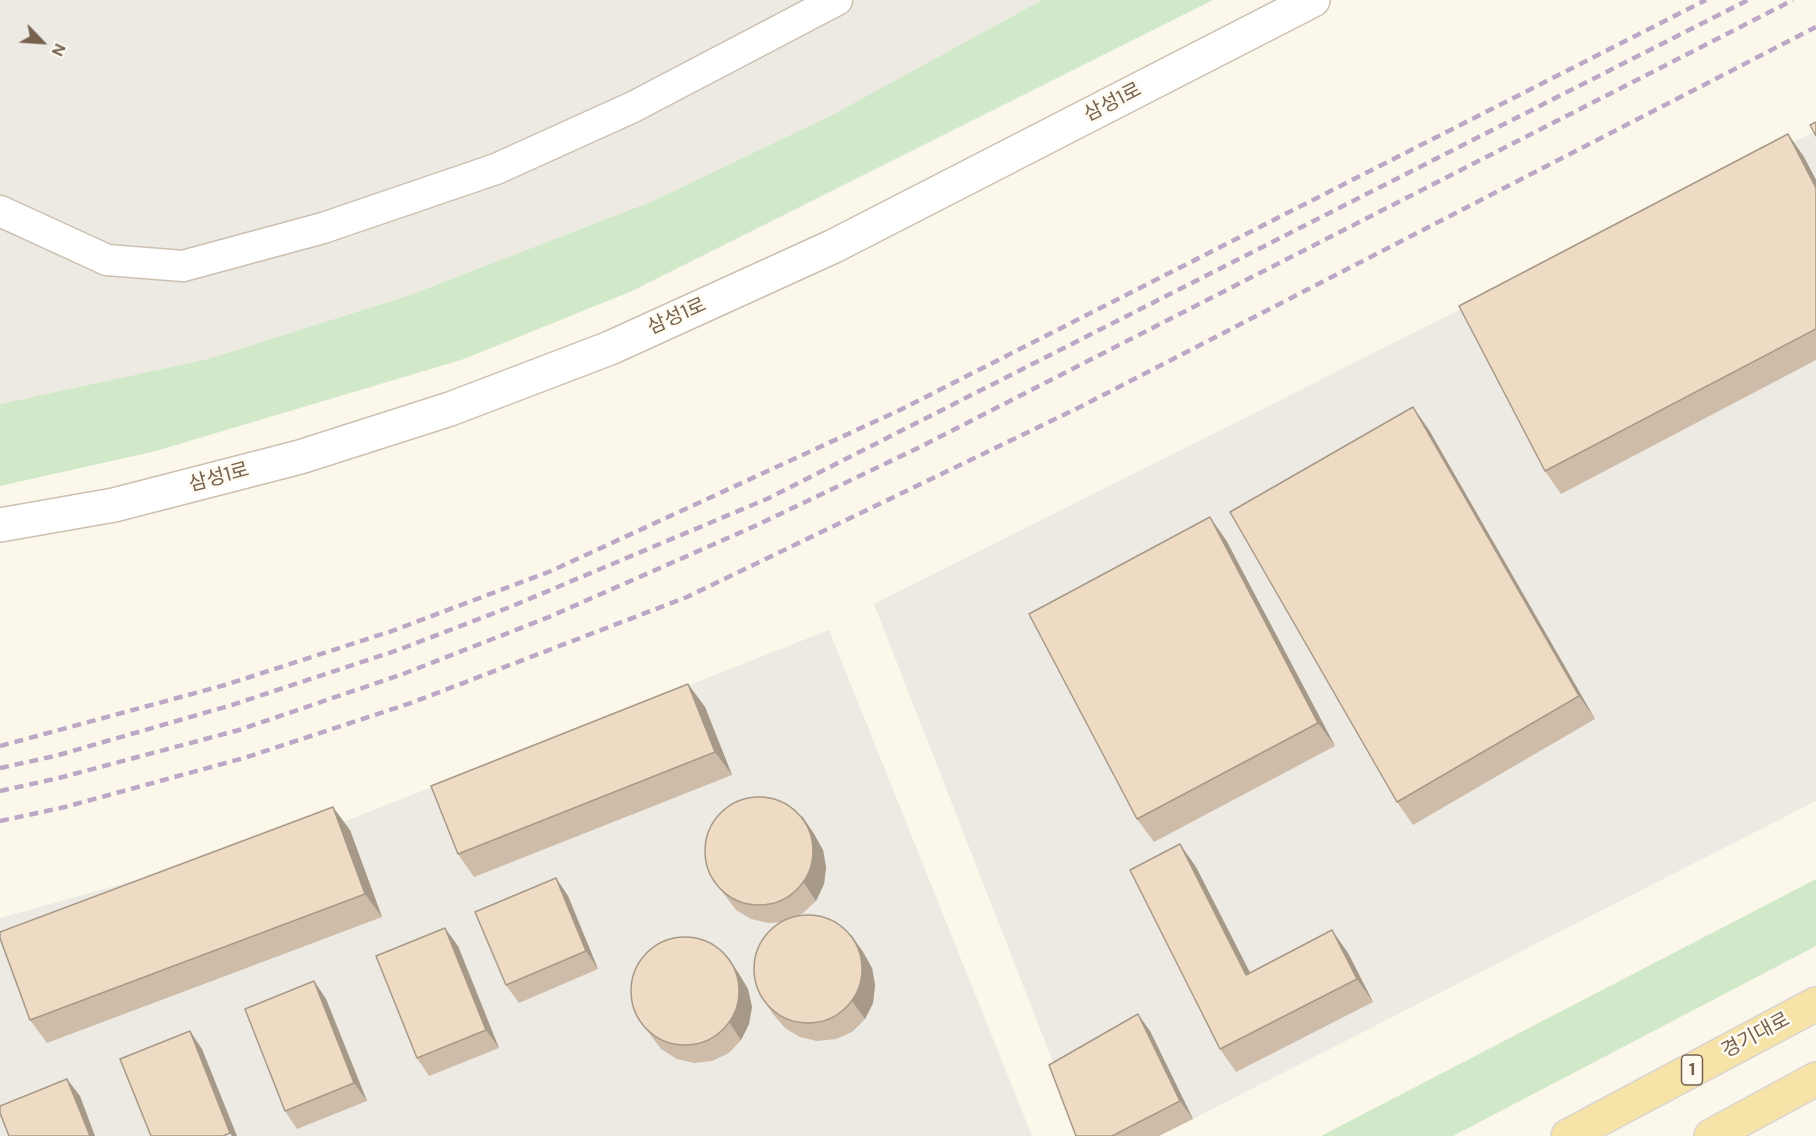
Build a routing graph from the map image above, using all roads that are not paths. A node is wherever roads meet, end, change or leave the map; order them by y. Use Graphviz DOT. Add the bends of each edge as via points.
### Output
graph roads {
  1 [pos="837,0"];
  2 [pos="1313,0"];
  3 [pos="0,211"];
  4 [pos="0,525"];
  5 [pos="1816,1004"];
  6 [pos="1816,1079"];
  7 [pos="1568,1136"];
  8 [pos="1711,1136"];
  1 -- 3 [label="street" via="633,107 496,169 323,228 183,266 106,260"];
  2 -- 4 [label="street, 삼성1로" via="834,246 610,348 450,409 300,457 114,505"];
  5 -- 7 [label="main road, 경기대로 / 1"];
  6 -- 8 [label="main road"];
}
